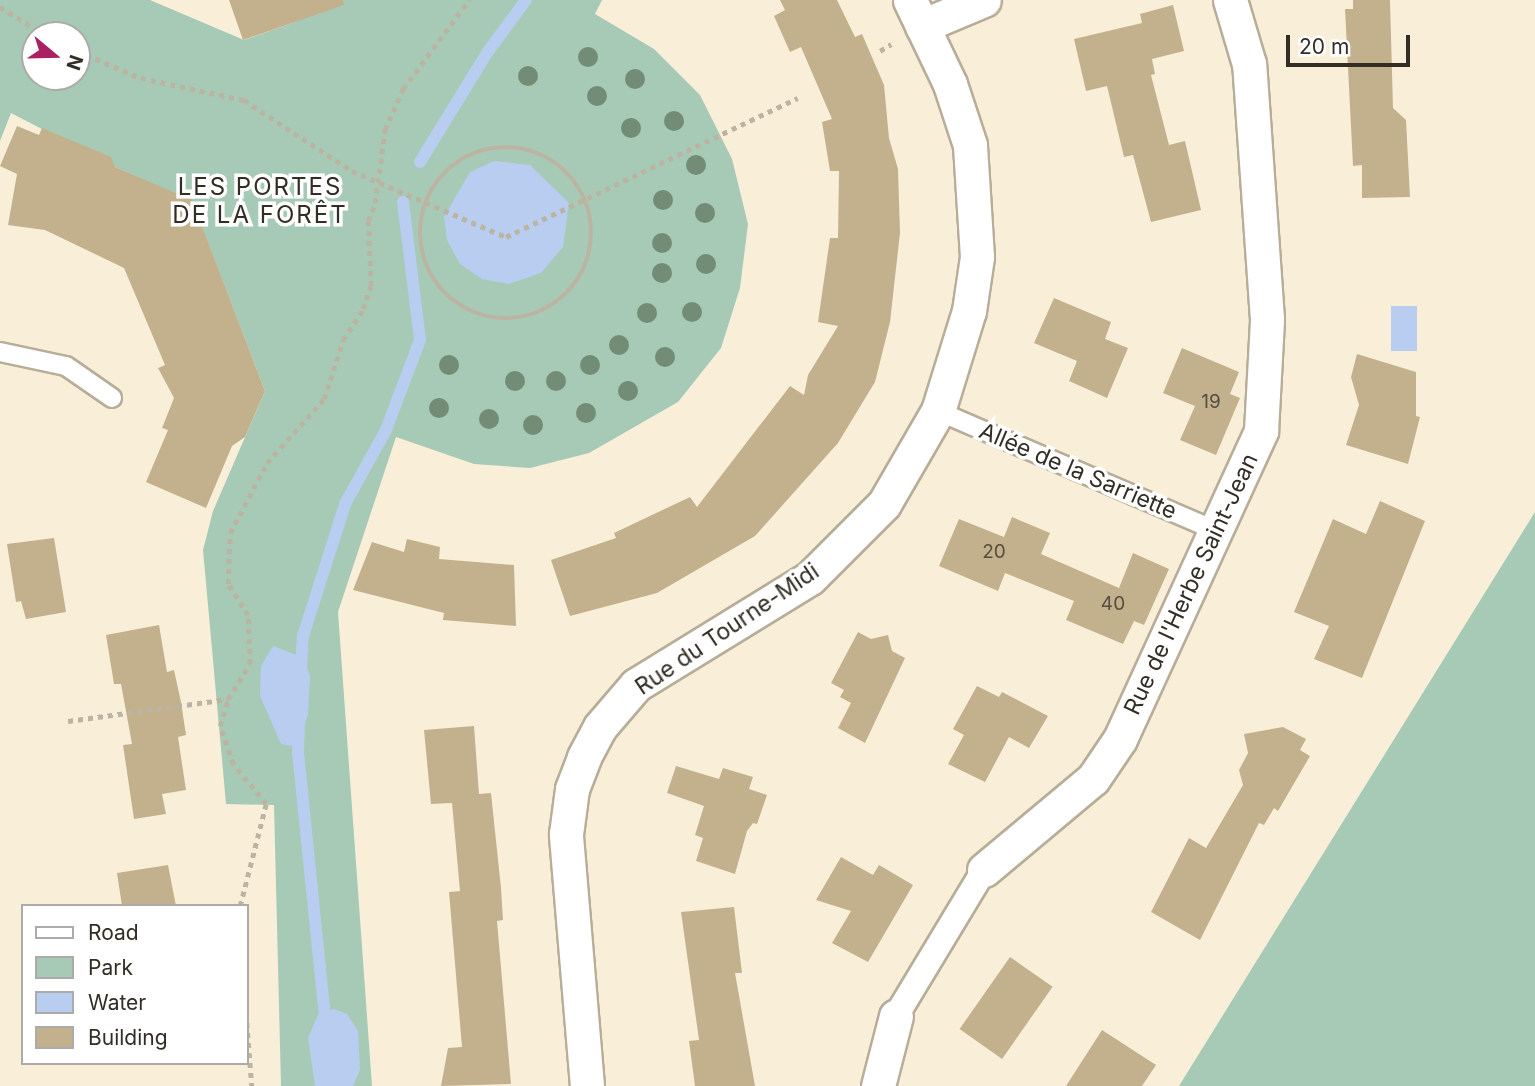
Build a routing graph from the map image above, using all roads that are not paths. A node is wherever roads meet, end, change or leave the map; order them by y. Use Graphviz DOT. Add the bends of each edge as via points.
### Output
graph roads {
  1 [pos="984,0"];
  2 [pos="1230,0"];
  3 [pos="916,13"];
  4 [pos="0,352"];
  5 [pos="112,398"];
  6 [pos="938,411"];
  7 [pos="1217,531"];
  8 [pos="984,870"];
  9 [pos="895,1016"];
  10 [pos="587,1086"];
  11 [pos="878,1086"];
  1 -- 3 [label="street"];
  2 -- 7 [label="street, Rue de l'Herbe Saint-Jean" via="1249,65 1267,390 1261,431"];
  3 -- 6 [label="street, Rue du Tourne-Midi" via="950,84 970,145 976,201 977,257 969,311"];
  4 -- 5 [label="lane" via="66,366"];
  6 -- 7 [label="lane, Allée de la Sarriette"];
  6 -- 10 [label="street, Rue du Tourne-Midi" via="884,504 851,540 810,578 636,685 600,727 584,757 572,789 566,834"];
  7 -- 8 [label="street, Rue de l'Herbe Saint-Jean" via="1119,739 1093,779"];
  8 -- 9 [label="street, Rue de l'Herbe Saint-Jean"];
  9 -- 11 [label="street, Rue de l'Herbe Saint-Jean"];
}
